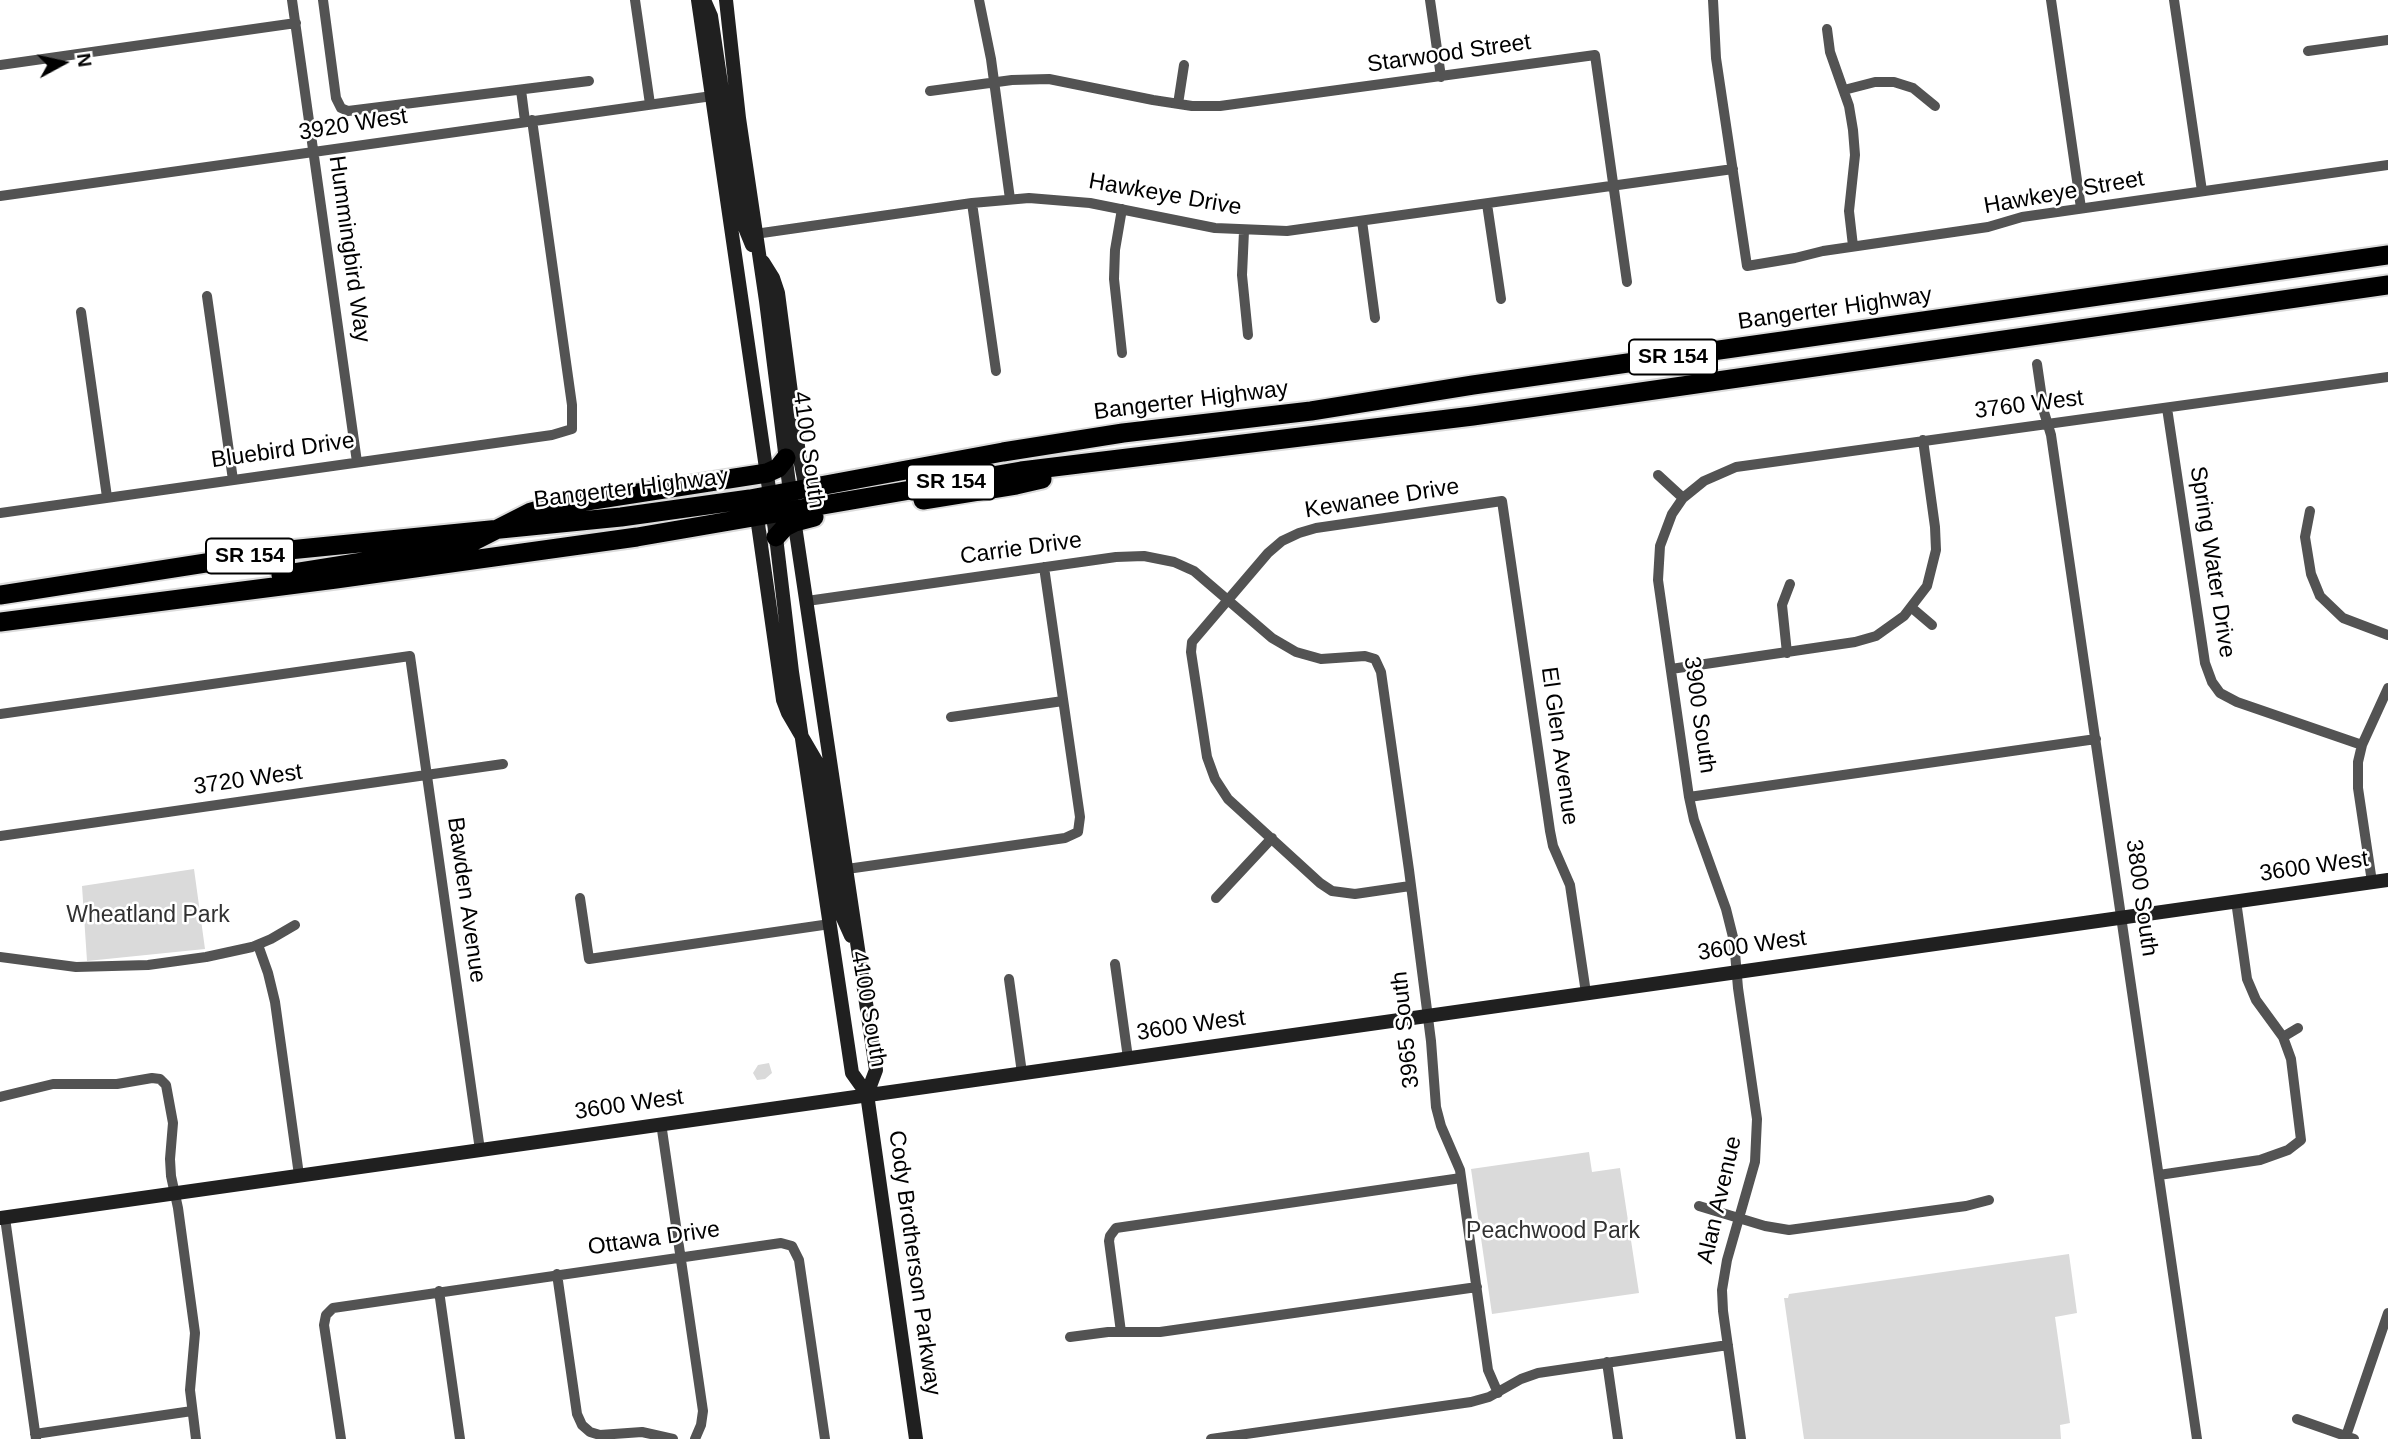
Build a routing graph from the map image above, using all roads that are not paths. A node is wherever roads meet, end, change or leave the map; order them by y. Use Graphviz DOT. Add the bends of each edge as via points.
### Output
graph roads {
  1 [pos="292,0"];
  2 [pos="323,0"];
  3 [pos="635,0"];
  4 [pos="698,0"];
  5 [pos="704,0"];
  6 [pos="726,0"];
  7 [pos="979,0"];
  8 [pos="1430,0"];
  9 [pos="1713,0"];
  10 [pos="2051,0"];
  11 [pos="2174,0"];
  12 [pos="296,23"];
  13 [pos="1827,29"];
  14 [pos="2388,40"];
  15 [pos="2308,51"];
  16 [pos="0,65"];
  17 [pos="1184,65"];
  18 [pos="1440,77"];
  19 [pos="589,80"];
  20 [pos="995,82"];
  21 [pos="521,90"];
  22 [pos="1844,90"];
  23 [pos="930,91"];
  24 [pos="712,96"];
  25 [pos="650,104"];
  26 [pos="1178,104"];
  27 [pos="1936,106"];
  28 [pos="529,121"];
  29 [pos="314,152"];
  30 [pos="2388,165"];
  31 [pos="1733,169"];
  32 [pos="1614,186"];
  33 [pos="2202,191"];
  34 [pos="0,196"];
  35 [pos="1010,199"];
  36 [pos="972,203"];
  37 [pos="1488,204"];
  38 [pos="2081,208"];
  39 [pos="1122,209"];
  40 [pos="1362,221"];
  41 [pos="1244,230"];
  42 [pos="755,234"];
  43 [pos="1853,246"];
  44 [pos="2388,255"];
  45 [pos="759,256"];
  46 [pos="1627,282"];
  47 [pos="2388,285"];
  48 [pos="207,296"];
  49 [pos="1501,299"];
  50 [pos="81,312"];
  51 [pos="1375,317"];
  52 [pos="1248,335"];
  53 [pos="1122,354"];
  54 [pos="2037,364"];
  55 [pos="996,370"];
  56 [pos="2388,377"];
  57 [pos="2167,408"];
  58 [pos="1311,411"];
  59 [pos="2048,424"];
  60 [pos="1923,440"];
  61 [pos="786,458"];
  62 [pos="357,462"];
  63 [pos="1074,463"];
  64 [pos="767,473"];
  65 [pos="1658,475"];
  66 [pos="233,480"];
  67 [pos="107,497"];
  68 [pos="1683,498"];
  69 [pos="1503,501"];
  70 [pos="796,503"];
  71 [pos="763,506"];
  72 [pos="2309,511"];
  73 [pos="0,513"];
  74 [pos="501,528"];
  75 [pos="776,537"];
  76 [pos="1044,567"];
  77 [pos="1790,583"];
  78 [pos="245,590"];
  79 [pos="0,595"];
  80 [pos="1228,598"];
  81 [pos="807,601"];
  82 [pos="1912,608"];
  83 [pos="0,622"];
  84 [pos="1932,625"];
  85 [pos="2388,635"];
  86 [pos="1787,653"];
  87 [pos="1375,659"];
  88 [pos="1671,669"];
  89 [pos="2388,688"];
  90 [pos="1063,702"];
  91 [pos="0,714"];
  92 [pos="951,718"];
  93 [pos="803,739"];
  94 [pos="2096,739"];
  95 [pos="2362,746"];
  96 [pos="503,764"];
  97 [pos="427,775"];
  98 [pos="1689,797"];
  99 [pos="0,836"];
  100 [pos="1272,838"];
  101 [pos="847,869"];
  102 [pos="2388,880"];
  103 [pos="2372,882"];
  104 [pos="1410,886"];
  105 [pos="580,898"];
  106 [pos="1216,898"];
  107 [pos="2236,901"];
  108 [pos="2122,917"];
  109 [pos="830,924"];
  110 [pos="295,925"];
  111 [pos="258,945"];
  112 [pos="859,953"];
  113 [pos="0,957"];
  114 [pos="1115,964"];
  115 [pos="1737,972"];
  116 [pos="1009,979"];
  117 [pos="1586,993"];
  118 [pos="1428,1015"];
  119 [pos="2298,1028"];
  120 [pos="2283,1037"];
  121 [pos="1128,1058"];
  122 [pos="1023,1073"];
  123 [pos="867,1094"];
  124 [pos="0,1097"];
  125 [pos="661,1124"];
  126 [pos="480,1150"];
  127 [pos="299,1175"];
  128 [pos="2160,1175"];
  129 [pos="1461,1178"];
  130 [pos="175,1193"];
  131 [pos="1989,1200"];
  132 [pos="1699,1206"];
  133 [pos="2,1218"];
  134 [pos="1739,1219"];
  135 [pos="681,1257"];
  136 [pos="557,1274"];
  137 [pos="1477,1287"];
  138 [pos="439,1291"];
  139 [pos="2388,1313"];
  140 [pos="1121,1332"];
  141 [pos="1070,1337"];
  142 [pos="1728,1345"];
  143 [pos="1607,1362"];
  144 [pos="1498,1393"];
  145 [pos="192,1411"];
  146 [pos="2297,1419"];
  147 [pos="36,1436"];
  148 [pos="2350,1437"];
  149 [pos="196,1439"];
  150 [pos="341,1439"];
  151 [pos="460,1439"];
  152 [pos="673,1439"];
  153 [pos="695,1439"];
  154 [pos="825,1439"];
  155 [pos="916,1439"];
  156 [pos="1211,1439"];
  157 [pos="1618,1439"];
  158 [pos="1741,1439"];
  159 [pos="2197,1439"];
  1 -- 12 [label="street, Hummingbird Way"];
  2 -- 21 [label="street" via="341,108 348,111"];
  3 -- 25 [label="street"];
  4 -- 24 [label="main road, 4100 South"];
  5 -- 45 [label="main road" via="711,16 741,218"];
  6 -- 42 [label="main road, 4100 South"];
  7 -- 20 [label="street"];
  8 -- 18 [label="street"];
  9 -- 31 [label="street" via="1714,42"];
  10 -- 38 [label="street"];
  11 -- 33 [label="street"];
  12 -- 16 [label="street"];
  12 -- 29 [label="street, Hummingbird Way"];
  13 -- 22 [label="street"];
  14 -- 15 [label="street"];
  17 -- 26 [label="street"];
  18 -- 26 [label="street, Starwood Street" via="1234,106"];
  18 -- 32 [label="street, Starwood Street" via="1595,55"];
  19 -- 21 [label="street"];
  20 -- 23 [label="street, Starwood Street"];
  20 -- 26 [label="street, Starwood Street" via="1060,80"];
  20 -- 35 [label="street"];
  21 -- 28 [label="street"];
  22 -- 27 [label="street" via="1894,82 1913,88"];
  22 -- 43 [label="street" via="1854,143 1849,204"];
  24 -- 25 [label="street, 3920 West"];
  24 -- 64 [label="main road, 4100 South"];
  25 -- 28 [label="street, 3920 West"];
  28 -- 29 [label="street, 3920 West"];
  28 -- 62 [label="street, Bluebird Drive" via="572,429"];
  29 -- 34 [label="street, 3920 West"];
  29 -- 62 [label="street, Hummingbird Way"];
  30 -- 33 [label="street, Hawkeye Street"];
  31 -- 32 [label="street, Hawkeye Drive"];
  31 -- 43 [label="street, Hawkeye Street" via="1747,266"];
  32 -- 37 [label="street, Hawkeye Drive"];
  32 -- 46 [label="street"];
  33 -- 38 [label="street, Hawkeye Street"];
  35 -- 36 [label="street, Hawkeye Drive"];
  35 -- 39 [label="street, Hawkeye Drive" via="1060,199"];
  36 -- 42 [label="street, Hawkeye Drive"];
  36 -- 55 [label="street"];
  37 -- 40 [label="street, Hawkeye Drive"];
  37 -- 49 [label="street"];
  38 -- 43 [label="street, Hawkeye Street" via="1989,227"];
  39 -- 41 [label="street, Hawkeye Drive"];
  39 -- 53 [label="street" via="1114,278"];
  40 -- 41 [label="street, Hawkeye Drive" via="1300,230"];
  40 -- 51 [label="street"];
  41 -- 52 [label="street"];
  42 -- 45 [label="main road, 4100 South"];
  44 -- 58 [label="highway, Bangerter Highway / SR 154"];
  45 -- 61 [label="main road, 4100 South"];
  45 -- 70 [label="main road" via="780,301 799,454"];
  47 -- 63 [label="highway, Bangerter Highway / SR 154" via="1473,416"];
  48 -- 66 [label="street"];
  50 -- 67 [label="street"];
  54 -- 59 [label="street, 3800 South"];
  56 -- 57 [label="street, 3760 West"];
  57 -- 59 [label="street, 3760 West"];
  57 -- 95 [label="street, Spring Water Drive" via="2205,663 2212,682 2236,702"];
  58 -- 63 [label="highway" via="1292,424 1101,449"];
  58 -- 70 [label="highway, Bangerter Highway / SR 154" via="1045,444"];
  59 -- 60 [label="street, 3760 West"];
  59 -- 94 [label="street, 3800 South"];
  60 -- 68 [label="street, 3760 West" via="1736,467 1704,481"];
  60 -- 82 [label="street" via="1936,551 1927,586"];
  61 -- 64 [label="highway"];
  61 -- 70 [label="main road, 4100 South"];
  62 -- 66 [label="street, Bluebird Drive"];
  63 -- 70 [label="highway, Bangerter Highway / SR 154" via="828,504"];
  63 -- 70 [label="highway" via="1016,485"];
  64 -- 71 [label="main road, 4100 South"];
  64 -- 74 [label="highway" via="548,506"];
  65 -- 68 [label="street"];
  66 -- 67 [label="street, Bluebird Drive"];
  67 -- 73 [label="street, Bluebird Drive"];
  68 -- 88 [label="street, 3900 South" via="1667,524 1658,557"];
  69 -- 80 [label="street, Kewanee Drive" via="1299,533 1268,553"];
  69 -- 117 [label="street, El Glen Avenue" via="1550,831 1570,885"];
  70 -- 71 [label="highway, Bangerter Highway / SR 154"];
  70 -- 75 [label="highway"];
  70 -- 81 [label="main road, 4100 South"];
  71 -- 74 [label="highway, Bangerter Highway / SR 154"];
  71 -- 75 [label="main road, 4100 South"];
  71 -- 78 [label="highway, Bangerter Highway / SR 154" via="637,537"];
  71 -- 93 [label="main road" via="783,700"];
  72 -- 85 [label="street" via="2305,537 2311,575 2320,596 2343,618"];
  74 -- 78 [label="highway" via="468,544 296,571"];
  74 -- 79 [label="highway, Bangerter Highway / SR 154" via="289,550"];
  75 -- 93 [label="main road, 4100 South"];
  76 -- 80 [label="street, Carrie Drive" via="1126,556 1154,557 1194,571"];
  76 -- 81 [label="street, Carrie Drive"];
  76 -- 90 [label="street"];
  77 -- 86 [label="street" via="1782,605"];
  78 -- 83 [label="highway, Bangerter Highway / SR 154"];
  80 -- 87 [label="street, Carrie Drive" via="1272,638 1296,652 1321,659"];
  80 -- 100 [label="street, Kewanee Drive" via="1191,645 1205,748 1223,793"];
  81 -- 101 [label="main road, 4100 South"];
  82 -- 84 [label="street"];
  82 -- 86 [label="street" via="1886,630 1865,640"];
  86 -- 88 [label="street"];
  87 -- 104 [label="street, 3965 South" via="1381,672"];
  88 -- 98 [label="street, 3900 South"];
  89 -- 95 [label="street"];
  90 -- 92 [label="street"];
  90 -- 101 [label="street" via="1080,817 1078,832 1065,838"];
  91 -- 97 [label="street, Bawden Avenue" via="410,656"];
  93 -- 109 [label="main road, 4100 South"];
  93 -- 112 [label="main road" via="823,780 842,916"];
  94 -- 98 [label="street"];
  94 -- 108 [label="street, 3800 South"];
  95 -- 103 [label="street" via="2358,779"];
  96 -- 97 [label="street, 3720 West"];
  97 -- 99 [label="street, 3720 West"];
  97 -- 126 [label="street, Bawden Avenue"];
  98 -- 115 [label="street, 3900 South" via="1726,909"];
  100 -- 104 [label="street, Kewanee Drive" via="1320,883 1338,893"];
  100 -- 106 [label="street"];
  101 -- 112 [label="main road, 4100 South"];
  102 -- 103 [label="main road, 3600 West"];
  103 -- 107 [label="main road, 3600 West"];
  104 -- 118 [label="street, 3965 South"];
  105 -- 109 [label="street" via="589,959"];
  107 -- 108 [label="main road, 3600 West"];
  107 -- 120 [label="street" via="2247,979"];
  108 -- 115 [label="main road, 3600 West"];
  108 -- 128 [label="street, 3800 South"];
  109 -- 123 [label="main road, 4100 South" via="852,1073"];
  110 -- 111 [label="street"];
  111 -- 113 [label="street" via="206,957 122,967 69,967"];
  111 -- 127 [label="street" via="275,1002"];
  112 -- 123 [label="main road, 4100 South" via="876,1070"];
  114 -- 121 [label="street"];
  115 -- 117 [label="main road, 3600 West"];
  115 -- 134 [label="street, Alan Avenue" via="1758,1133 1752,1177"];
  116 -- 122 [label="street"];
  117 -- 118 [label="main road, 3600 West"];
  118 -- 121 [label="main road, 3600 West"];
  118 -- 129 [label="street, 3965 South" via="1437,1113"];
  119 -- 120 [label="street"];
  120 -- 128 [label="street" via="2292,1067 2301,1140 2260,1160"];
  121 -- 122 [label="main road, 3600 West"];
  122 -- 123 [label="main road, 3600 West"];
  123 -- 125 [label="main road, 3600 West"];
  123 -- 155 [label="main road, Cody Brotherson Parkway"];
  124 -- 130 [label="street" via="53,1084 160,1079 168,1089 173,1116 170,1159"];
  125 -- 126 [label="main road, 3600 West"];
  125 -- 135 [label="street"];
  126 -- 127 [label="main road, 3600 West"];
  127 -- 130 [label="main road, 3600 West"];
  128 -- 159 [label="street, 3800 South"];
  129 -- 137 [label="street, 3965 South"];
  129 -- 140 [label="street" via="1126,1225 1112,1231"];
  130 -- 133 [label="main road, 3600 West"];
  130 -- 145 [label="street" via="195,1333"];
  131 -- 134 [label="street" via="1796,1230"];
  132 -- 134 [label="street"];
  133 -- 147 [label="street"];
  134 -- 142 [label="street, Alan Avenue" via="1723,1279"];
  135 -- 136 [label="street, Ottawa Drive"];
  135 -- 153 [label="street" via="703,1410"];
  135 -- 154 [label="street, Ottawa Drive" via="775,1243 795,1250"];
  136 -- 138 [label="street, Ottawa Drive"];
  136 -- 152 [label="street" via="581,1423 600,1435 642,1432"];
  137 -- 140 [label="street" via="1160,1332"];
  137 -- 144 [label="street, 3965 South" via="1489,1375"];
  138 -- 150 [label="street, Ottawa Drive" via="328,1311 324,1325"];
  138 -- 151 [label="street"];
  139 -- 148 [label="street"];
  140 -- 141 [label="street"];
  142 -- 143 [label="street"];
  142 -- 158 [label="street, Alan Avenue"];
  143 -- 144 [label="street" via="1538,1373"];
  143 -- 157 [label="street"];
  144 -- 156 [label="street" via="1471,1402"];
  145 -- 147 [label="street"];
  145 -- 149 [label="street"];
  146 -- 148 [label="street"];
}
